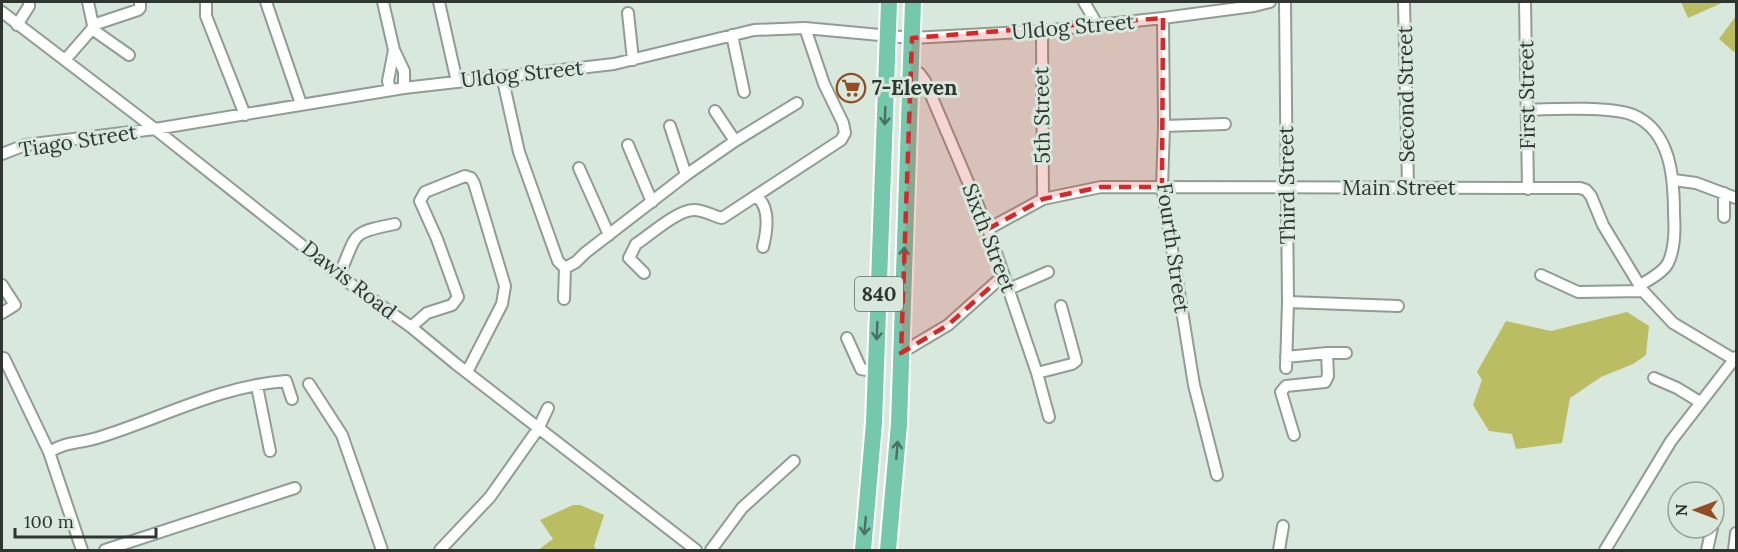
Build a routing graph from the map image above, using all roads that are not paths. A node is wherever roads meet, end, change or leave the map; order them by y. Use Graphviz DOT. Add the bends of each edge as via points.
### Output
graph roads {
  1 [pos="29,2"];
  2 [pos="88,2"];
  3 [pos="140,2"];
  4 [pos="206,2"];
  5 [pos="266,2"];
  6 [pos="382,2"];
  7 [pos="439,2"];
  8 [pos="889,2"];
  9 [pos="913,2"];
  10 [pos="1084,2"];
  11 [pos="1270,2"];
  12 [pos="1285,2"];
  13 [pos="1404,2"];
  14 [pos="1525,2"];
  15 [pos="2,12"];
  16 [pos="628,13"];
  17 [pos="1163,18"];
  18 [pos="17,25"];
  19 [pos="1098,26"];
  20 [pos="92,27"];
  21 [pos="805,28"];
  22 [pos="1042,31"];
  23 [pos="732,35"];
  24 [pos="888,36"];
  25 [pos="912,38"];
  26 [pos="394,50"];
  27 [pos="129,55"];
  28 [pos="65,60"];
  29 [pos="633,60"];
  30 [pos="910,68"];
  31 [pos="502,76"];
  32 [pos="457,82"];
  33 [pos="404,88"];
  34 [pos="390,90"];
  35 [pos="744,92"];
  36 [pos="797,103"];
  37 [pos="301,104"];
  38 [pos="1528,110"];
  39 [pos="715,111"];
  40 [pos="245,115"];
  41 [pos="1226,124"];
  42 [pos="670,126"];
  43 [pos="1164,126"];
  44 [pos="156,129"];
  45 [pos="735,141"];
  46 [pos="628,145"];
  47 [pos="2,154"];
  48 [pos="579,168"];
  49 [pos="686,175"];
  50 [pos="1674,180"];
  51 [pos="1408,187"];
  52 [pos="1162,188"];
  53 [pos="1288,188"];
  54 [pos="1528,189"];
  55 [pos="1724,193"];
  56 [pos="756,196"];
  57 [pos="1737,198"];
  58 [pos="1043,199"];
  59 [pos="652,202"];
  60 [pos="1724,217"];
  61 [pos="395,224"];
  62 [pos="988,229"];
  63 [pos="609,235"];
  64 [pos="763,247"];
  65 [pos="565,268"];
  66 [pos="1048,272"];
  67 [pos="340,273"];
  68 [pos="644,273"];
  69 [pos="1004,275"];
  70 [pos="1541,275"];
  71 [pos="2,285"];
  72 [pos="1641,288"];
  73 [pos="1009,289"];
  74 [pos="564,299"];
  75 [pos="1288,302"];
  76 [pos="1061,306"];
  77 [pos="1398,306"];
  78 [pos="2,313"];
  79 [pos="411,327"];
  80 [pos="847,338"];
  81 [pos="1327,352"];
  82 [pos="901,353"];
  83 [pos="1346,353"];
  84 [pos="4,358"];
  85 [pos="1736,359"];
  86 [pos="876,369"];
  87 [pos="467,372"];
  88 [pos="1037,373"];
  89 [pos="1654,378"];
  90 [pos="309,384"];
  91 [pos="257,386"];
  92 [pos="292,399"];
  93 [pos="1700,402"];
  94 [pos="549,408"];
  95 [pos="1049,417"];
  96 [pos="538,429"];
  97 [pos="1294,435"];
  98 [pos="270,451"];
  99 [pos="49,453"];
  100 [pos="794,461"];
  101 [pos="1217,475"];
  102 [pos="295,488"];
  103 [pos="1284,526"];
  104 [pos="1737,533"];
  105 [pos="82,550"];
  106 [pos="105,550"];
  107 [pos="382,550"];
  108 [pos="440,550"];
  109 [pos="696,550"];
  110 [pos="711,550"];
  111 [pos="863,550"];
  112 [pos="888,550"];
  113 [pos="1279,550"];
  114 [pos="1605,550"];
  115 [pos="1734,550"];
  1 -- 18 [label="street"];
  2 -- 20 [label="street"];
  3 -- 20 [label="street" via="138,10"];
  4 -- 40 [label="street" via="206,16"];
  5 -- 37 [label="street"];
  6 -- 26 [label="street"];
  7 -- 32 [label="street"];
  8 -- 24 [label="highway, 840"];
  9 -- 25 [label="highway, 840"];
  10 -- 19 [label="street"];
  11 -- 17 [label="street, Uldog Street"];
  12 -- 53 [label="street, Third Street"];
  13 -- 51 [label="street, Second Street"];
  14 -- 38 [label="street, First Street"];
  15 -- 18 [label="street, Dawis Road"];
  16 -- 29 [label="street"];
  17 -- 19 [label="street, Uldog Street"];
  17 -- 43 [label="street, Fourth Street"];
  18 -- 28 [label="street, Dawis Road"];
  19 -- 22 [label="street, Uldog Street"];
  20 -- 27 [label="street"];
  20 -- 28 [label="street"];
  21 -- 23 [label="street, Uldog Street"];
  21 -- 24 [label="street, Uldog Street"];
  21 -- 56 [label="street" via="845,133 841,140"];
  22 -- 25 [label="street, Uldog Street"];
  22 -- 58 [label="street, 5th Street"];
  23 -- 29 [label="street, Uldog Street"];
  23 -- 35 [label="street"];
  24 -- 25 [label="street, Uldog Street"];
  24 -- 86 [label="highway, 840, one-way"];
  25 -- 30 [label="highway, 840"];
  26 -- 33 [label="street" via="404,71"];
  26 -- 34 [label="street"];
  28 -- 44 [label="street, Dawis Road"];
  29 -- 31 [label="street, Uldog Street"];
  30 -- 62 [label="street, Sixth Street" via="925,81"];
  82 -- 30 [label="highway, 840, one-way"];
  31 -- 32 [label="street, Uldog Street"];
  31 -- 65 [label="street" via="519,152 558,261"];
  32 -- 33 [label="street, Uldog Street"];
  33 -- 34 [label="street, Uldog Street"];
  34 -- 37 [label="street, Uldog Street"];
  36 -- 45 [label="street"];
  37 -- 40 [label="street, Uldog Street"];
  38 -- 50 [label="street" via="1575,109 1635,115 1654,130 1666,151"];
  38 -- 54 [label="street, First Street"];
  39 -- 45 [label="street"];
  40 -- 44 [label="street, Uldog Street"];
  41 -- 43 [label="street"];
  42 -- 49 [label="street"];
  43 -- 52 [label="street, Fourth Street"];
  44 -- 47 [label="street, Tiago Street" via="25,145"];
  44 -- 67 [label="street, Dawis Road"];
  45 -- 49 [label="street"];
  46 -- 59 [label="street"];
  48 -- 63 [label="street"];
  49 -- 59 [label="street"];
  50 -- 55 [label="street"];
  50 -- 72 [label="street" via="1672,251 1663,270"];
  51 -- 53 [label="street, Main Street"];
  51 -- 54 [label="street, Main Street"];
  52 -- 53 [label="street, Main Street"];
  52 -- 58 [label="street, Main Street" via="1101,187"];
  52 -- 101 [label="street, Fourth Street" via="1194,385"];
  53 -- 75 [label="street, Third Street"];
  54 -- 72 [label="street, Main Street" via="1586,190"];
  55 -- 57 [label="street"];
  55 -- 60 [label="street"];
  56 -- 64 [label="street" via="762,202 767,223"];
  56 -- 68 [label="street" via="722,218 688,210 636,244 629,258"];
  58 -- 62 [label="street, Main Street"];
  59 -- 63 [label="street"];
  61 -- 67 [label="street" via="357,235"];
  62 -- 69 [label="street, Sixth Street"];
  63 -- 65 [label="street"];
  65 -- 74 [label="street"];
  66 -- 73 [label="street"];
  67 -- 79 [label="street, Dawis Road"];
  69 -- 73 [label="street, Sixth Street"];
  69 -- 82 [label="street" via="948,325"];
  70 -- 72 [label="street" via="1578,292"];
  71 -- 78 [label="street" via="15,306"];
  72 -- 85 [label="street, Main Street" via="1673,323"];
  73 -- 88 [label="street, Sixth Street"];
  75 -- 77 [label="street"];
  75 -- 81 [label="street, Third Street" via="1286,362"];
  76 -- 88 [label="street" via="1076,361"];
  79 -- 87 [label="street, Dawis Road"];
  79 -- 87 [label="street" via="427,313 452,305 458,297 420,201 425,192 465,176 471,178 506,286 502,304"];
  80 -- 86 [label="street" via="861,369"];
  81 -- 83 [label="street"];
  81 -- 97 [label="street" via="1325,382 1286,386 1281,392"];
  112 -- 82 [label="highway, 840, one-way"];
  84 -- 99 [label="street"];
  85 -- 93 [label="street"];
  86 -- 111 [label="highway, 840, one-way"];
  87 -- 96 [label="street, Dawis Road"];
  88 -- 95 [label="street, Sixth Street"];
  89 -- 93 [label="street"];
  90 -- 107 [label="street" via="342,435"];
  91 -- 92 [label="street" via="286,381"];
  91 -- 98 [label="street"];
  91 -- 99 [label="street" via="210,397 96,439 63,444"];
  93 -- 114 [label="street" via="1671,441"];
  94 -- 96 [label="street"];
  96 -- 108 [label="street" via="490,497"];
  96 -- 109 [label="street, Dawis Road"];
  99 -- 105 [label="street"];
  100 -- 110 [label="street" via="742,508"];
  102 -- 106 [label="street"];
  103 -- 113 [label="street"];
  104 -- 115 [label="street"];
}
